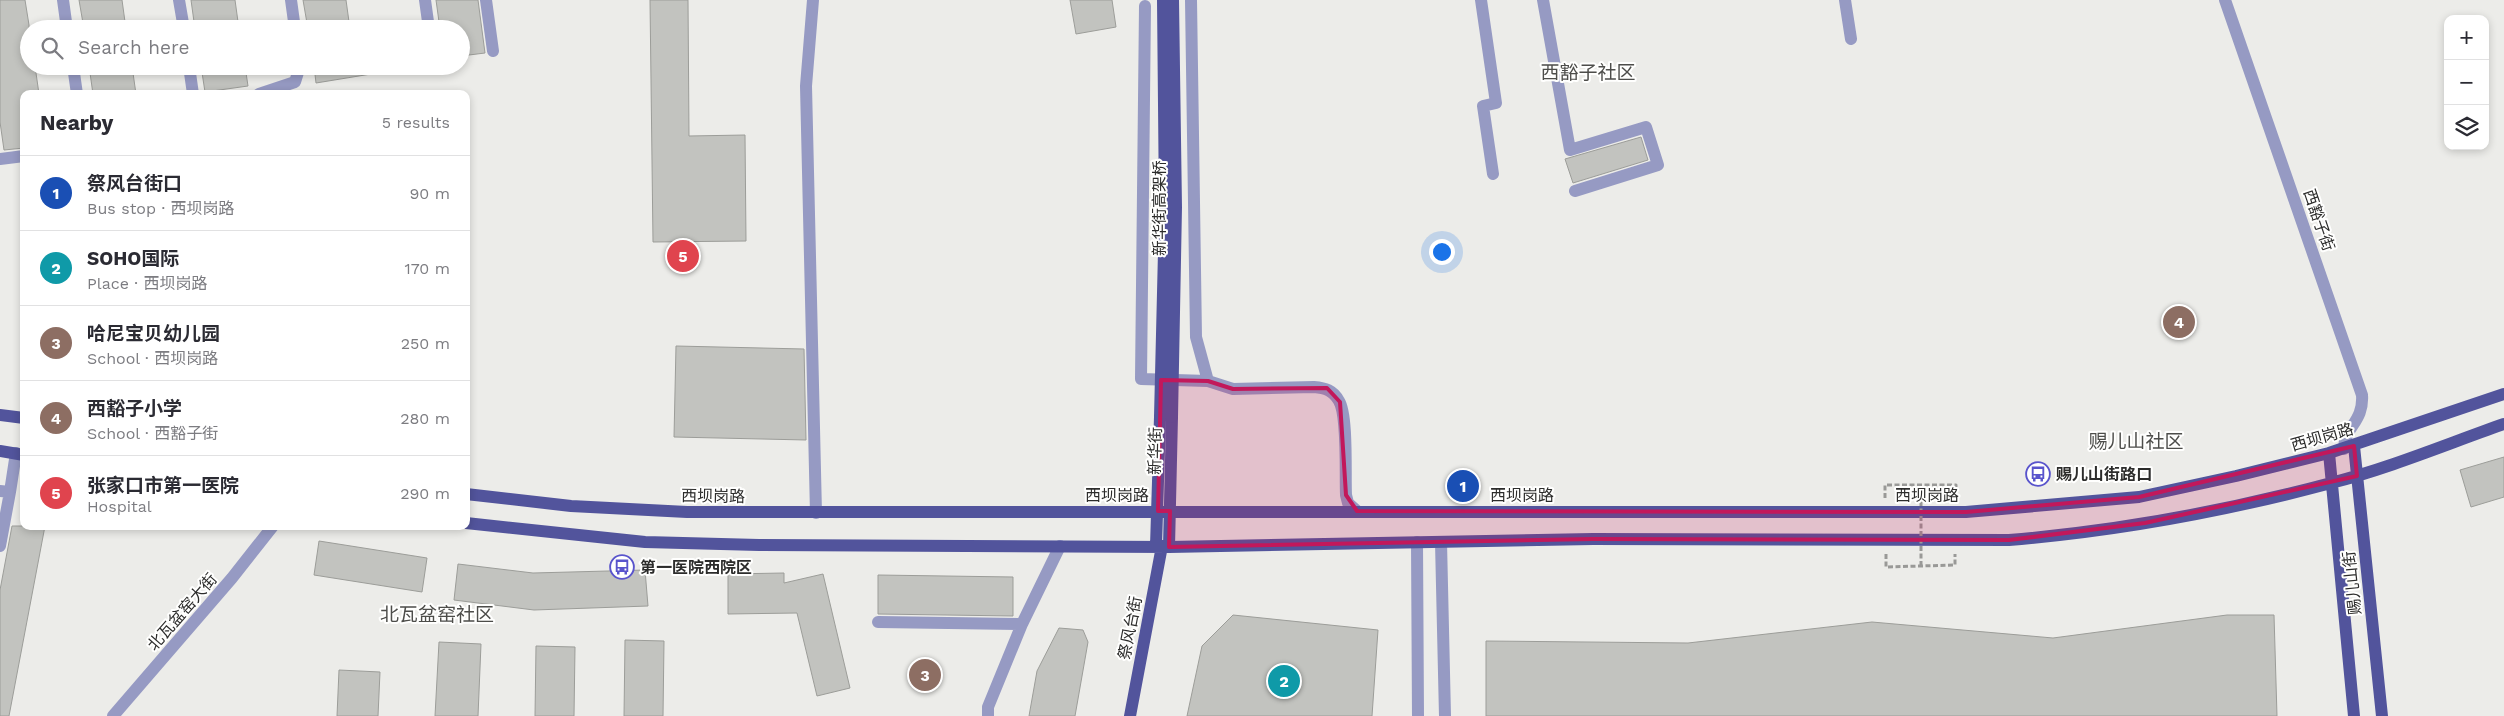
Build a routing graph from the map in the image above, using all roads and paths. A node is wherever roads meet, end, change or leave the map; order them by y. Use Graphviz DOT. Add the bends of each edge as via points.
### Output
graph roads {
  1 [pos="63,0"];
  2 [pos="179,0"];
  3 [pos="291,0"];
  4 [pos="424,0"];
  5 [pos="486,0"];
  6 [pos="813,0"];
  7 [pos="1163,0"];
  8 [pos="1173,0"];
  9 [pos="1481,0"];
  10 [pos="1543,0"];
  11 [pos="1845,0"];
  12 [pos="2225,0"];
  13 [pos="1145,3"];
  14 [pos="1191,3"];
  15 [pos="66,20"];
  16 [pos="182,20"];
  17 [pos="294,20"];
  18 [pos="427,20"];
  19 [pos="1851,39"];
  20 [pos="493,51"];
  21 [pos="74,75"];
  22 [pos="190,75"];
  23 [pos="297,75"];
  24 [pos="76,90"];
  25 [pos="192,90"];
  26 [pos="268,90"];
  27 [pos="20,156"];
  28 [pos="0,159"];
  29 [pos="1493,174"];
  30 [pos="1575,191"];
  31 [pos="1208,381"];
  32 [pos="2504,394"];
  33 [pos="0,415"];
  34 [pos="1166,417"];
  35 [pos="20,418"];
  36 [pos="2504,424"];
  37 [pos="2349,447"];
  38 [pos="0,451"];
  39 [pos="2329,453"];
  40 [pos="20,454"];
  41 [pos="2357,476"];
  42 [pos="2332,483"];
  43 [pos="1885,485"];
  44 [pos="1921,485"];
  45 [pos="1956,485"];
  46 [pos="5,491"];
  47 [pos="470,494"];
  48 [pos="1164,511"];
  49 [pos="1357,511"];
  50 [pos="816,513"];
  51 [pos="470,523"];
  52 [pos="270,530"];
  53 [pos="1417,542"];
  54 [pos="1441,542"];
  55 [pos="0,546"];
  56 [pos="1060,546"];
  57 [pos="1162,547"];
  58 [pos="1955,565"];
  59 [pos="1921,566"];
  60 [pos="1886,567"];
  61 [pos="878,622"];
  62 [pos="1022,624"];
  63 [pos="1418,695"];
  64 [pos="113,716"];
  65 [pos="988,716"];
  66 [pos="1130,716"];
  67 [pos="1408,716"];
  68 [pos="1418,716"];
  69 [pos="1445,716"];
  70 [pos="2354,716"];
  71 [pos="2382,716"];
  1 -- 15 [label="street"];
  2 -- 16 [label="street"];
  3 -- 17 [label="street"];
  4 -- 18 [label="street"];
  5 -- 20 [label="street"];
  6 -- 50 [label="street" via="806,86"];
  7 -- 34 [label="main road, 新华街高架桥, bridge"];
  8 -- 34 [label="main road, 新华街高架桥, bridge" via="1176,207"];
  9 -- 29 [label="street" via="1496,103 1482,106"];
  10 -- 30 [label="street" via="1570,150 1646,127 1658,166"];
  11 -- 19 [label="street"];
  12 -- 37 [label="street, 西豁子街" via="2362,395 2363,408 2344,442"];
  13 -- 14 [label="street"];
  13 -- 31 [label="street" via="1141,379"];
  14 -- 31 [label="street" via="1196,337"];
  21 -- 24 [label="street"];
  22 -- 25 [label="street"];
  23 -- 26 [label="street" via="295,82"];
  27 -- 28 [label="street"];
  31 -- 49 [label="street" via="1233,389 1314,387 1327,388 1334,394 1340,402 1343,416 1346,495 1348,503"];
  32 -- 37 [label="main road, 西坝岗路"];
  33 -- 35 [label="main road"];
  34 -- 48 [label="main road, 新华街"];
  36 -- 41 [label="main road"];
  37 -- 39 [label="main road, 西坝岗路"];
  37 -- 41 [label="main road, 赐儿山街"];
  38 -- 40 [label="main road"];
  39 -- 42 [label="main road, 赐儿山街"];
  39 -- 49 [label="main road, 西坝岗路" via="2139,497 1966,512"];
  40 -- 46 [label="street"];
  41 -- 42 [label="main road"];
  41 -- 71 [label="main road, 赐儿山街"];
  42 -- 54 [label="main road" via="2145,523 2009,540"];
  42 -- 70 [label="main road, 赐儿山街"];
  43 -- 44 [label="path"];
  44 -- 45 [label="path"];
  44 -- 59 [label="path, bridge"];
  46 -- 55 [label="street"];
  47 -- 50 [label="main road, 西坝岗路" via="571,506 687,512"];
  48 -- 49 [label="main road, 西坝岗路"];
  48 -- 50 [label="main road, 西坝岗路"];
  48 -- 57 [label="main road, 新华街"];
  51 -- 56 [label="main road" via="645,542"];
  52 -- 64 [label="street, 北瓦盆窑大街"];
  53 -- 54 [label="main road"];
  53 -- 57 [label="main road"];
  53 -- 63 [label="street"];
  54 -- 69 [label="street"];
  56 -- 57 [label="main road"];
  56 -- 62 [label="street"];
  57 -- 66 [label="main road, 祭风台街"];
  58 -- 59 [label="path"];
  59 -- 60 [label="path"];
  61 -- 62 [label="street"];
  62 -- 65 [label="street" via="988,707"];
  63 -- 67 [label="street"];
  63 -- 68 [label="street"];
}
